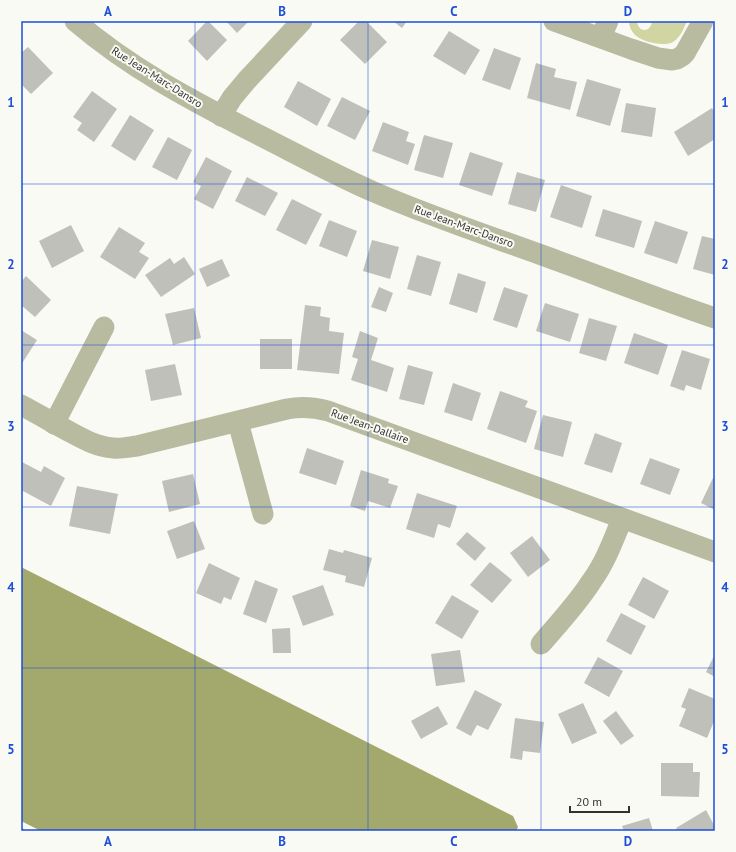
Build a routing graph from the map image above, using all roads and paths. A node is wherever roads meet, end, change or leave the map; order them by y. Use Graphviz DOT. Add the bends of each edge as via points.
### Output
graph roads {
  1 [pos="75,21"];
  2 [pos="302,21"];
  3 [pos="554,21"];
  4 [pos="703,21"];
  5 [pos="604,29"];
  6 [pos="222,116"];
  7 [pos="715,318"];
  8 [pos="104,327"];
  9 [pos="21,404"];
  10 [pos="238,422"];
  11 [pos="54,424"];
  12 [pos="263,514"];
  13 [pos="622,519"];
  14 [pos="715,552"];
  15 [pos="541,644"];
  16 [pos="21,829"];
  17 [pos="25,831"];
  1 -- 6 [label="street, Rue Jean-Marc-Dansro" via="132,65"];
  2 -- 6 [label="street" via="247,80 232,98"];
  3 -- 5 [label="street"];
  4 -- 5 [label="street" via="685,53 672,60 652,56"];
  6 -- 7 [label="street, Rue Jean-Marc-Dansro" via="339,176 393,200"];
  8 -- 11 [label="street"];
  9 -- 11 [label="street, Rue Jean-Dallaire"];
  10 -- 11 [label="street, Rue Jean-Dallaire" via="124,448 105,447 93,443"];
  10 -- 12 [label="street"];
  10 -- 13 [label="street, Rue Jean-Dallaire" via="292,408 317,408"];
  13 -- 14 [label="street, Rue Jean-Dallaire"];
  13 -- 15 [label="street" via="592,582"];
  16 -- 17 [label="path"];
}
